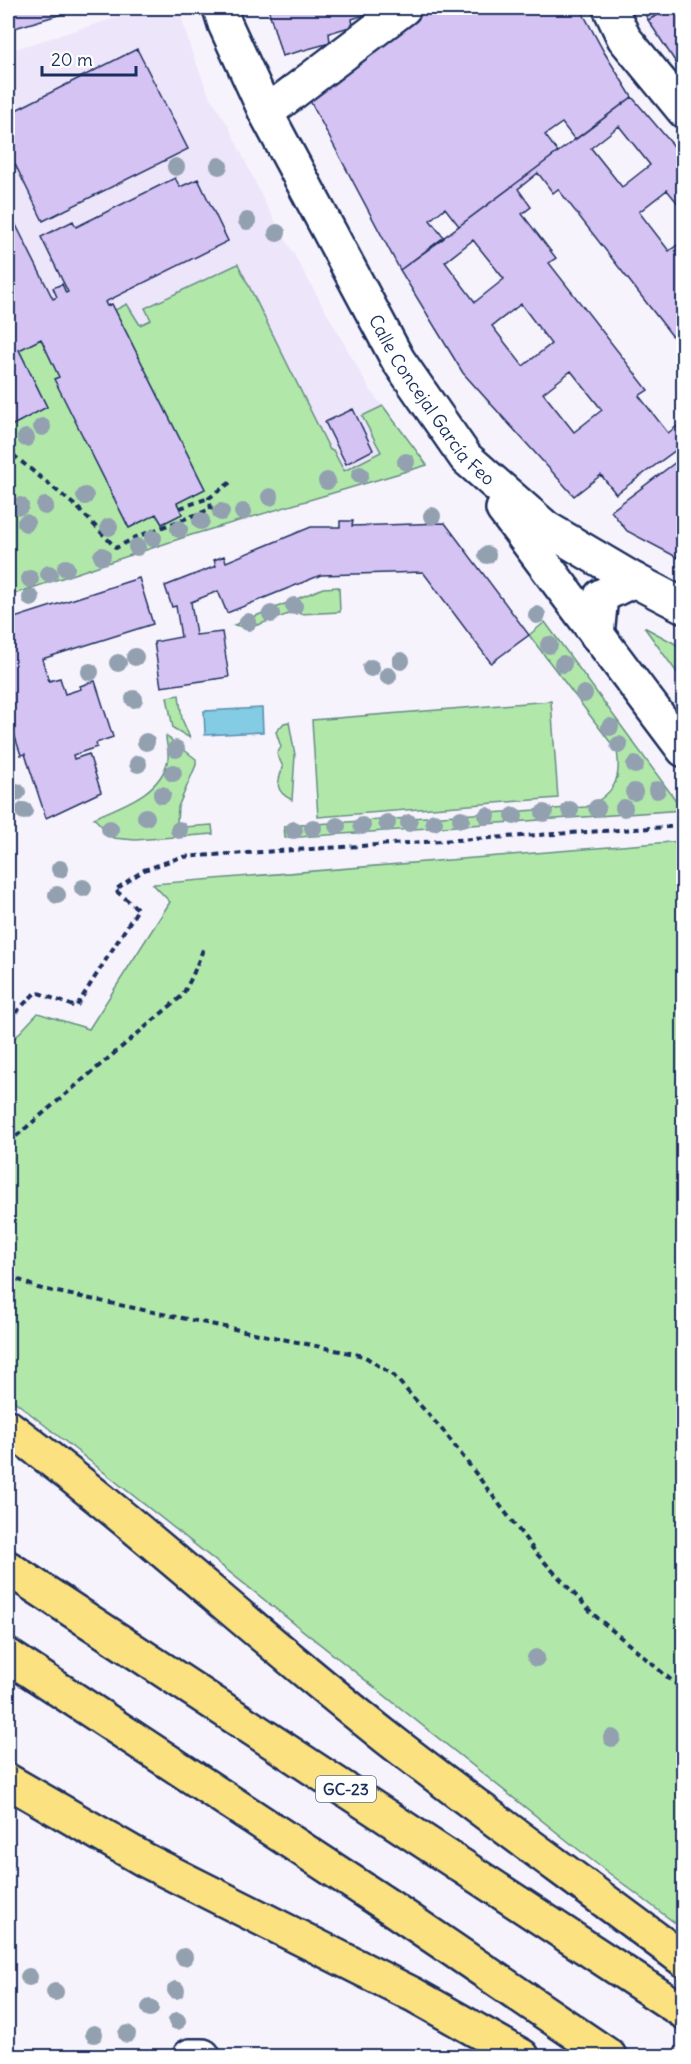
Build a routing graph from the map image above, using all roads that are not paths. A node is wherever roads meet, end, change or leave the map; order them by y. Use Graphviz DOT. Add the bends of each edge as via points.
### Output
graph roads {
  1 [pos="220,8"];
  2 [pos="404,8"];
  3 [pos="610,8"];
  4 [pos="684,111"];
  5 [pos="266,113"];
  6 [pos="466,458"];
  7 [pos="634,580"];
  8 [pos="684,606"];
  9 [pos="597,635"];
  10 [pos="684,750"];
  11 [pos="8,1427"];
  12 [pos="8,1568"];
  13 [pos="8,1656"];
  14 [pos="8,1781"];
  15 [pos="684,1960"];
  16 [pos="684,2012"];
  17 [pos="190,2056"];
  18 [pos="203,2056"];
  19 [pos="522,2056"];
  20 [pos="609,2056"];
  1 -- 5 [label="street, Calle Concejal García Feo"];
  2 -- 5 [label="street"];
  3 -- 4 [label="street" via="624,39"];
  5 -- 6 [label="street, Calle Concejal García Feo" via="398,360"];
  6 -- 7 [label="street, Calle Concejal García Feo" via="546,528"];
  6 -- 9 [label="street"];
  7 -- 8 [label="street, Calle Concejal García Feo"];
  7 -- 9 [label="street" via="601,596"];
  9 -- 10 [label="street"];
  11 -- 15 [label="highway" via="386,1737"];
  12 -- 16 [label="highway, GC-23"];
  13 -- 20 [label="highway"];
  14 -- 19 [label="highway" via="145,1860 414,1995"];
  17 -- 18 [label="street"];
}
